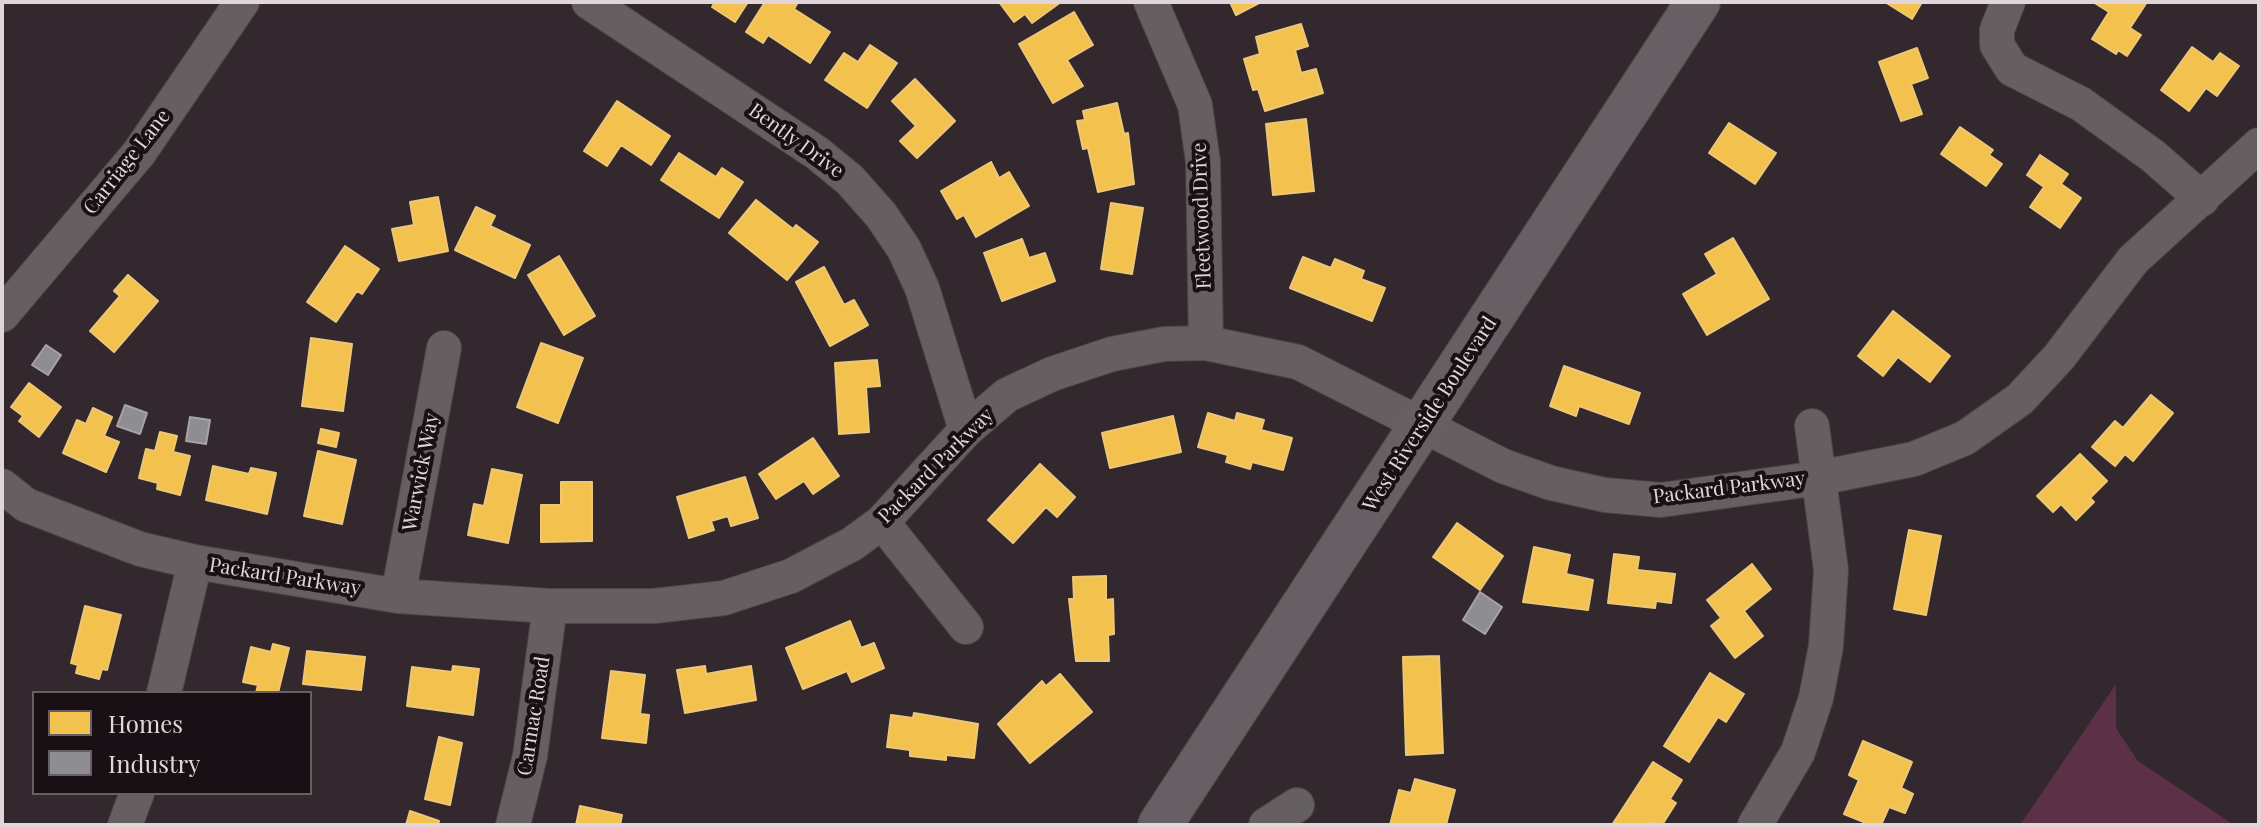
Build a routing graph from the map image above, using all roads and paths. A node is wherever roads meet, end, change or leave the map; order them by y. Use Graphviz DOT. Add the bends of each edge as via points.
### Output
graph roads {
  1 [pos="242,2"];
  2 [pos="589,2"];
  3 [pos="1151,2"];
  4 [pos="1698,2"];
  5 [pos="2008,2"];
  6 [pos="2259,145"];
  7 [pos="2202,199"];
  8 [pos="2,315"];
  9 [pos="1206,343"];
  10 [pos="444,348"];
  11 [pos="1423,425"];
  12 [pos="1812,426"];
  13 [pos="966,430"];
  14 [pos="1819,478"];
  15 [pos="2,486"];
  16 [pos="882,522"];
  17 [pos="195,562"];
  18 [pos="398,596"];
  19 [pos="550,606"];
  20 [pos="966,627"];
  21 [pos="164,691"];
  22 [pos="136,795"];
  23 [pos="1297,805"];
  24 [pos="125,825"];
  25 [pos="513,825"];
  26 [pos="1160,825"];
  27 [pos="1266,825"];
  28 [pos="1755,825"];
  1 -- 8 [label="street, Carriage Lane" via="139,153"];
  2 -- 13 [label="street, Bently Drive" via="817,153 881,215 922,288"];
  3 -- 9 [label="street, Fleetwood Drive" via="1195,105 1203,162"];
  4 -- 11 [label="main road, West Riverside Boulevard"];
  5 -- 7 [label="street" via="1997,30 2003,58 2012,69 2081,104"];
  6 -- 7 [label="street, Packard Parkway"];
  7 -- 14 [label="street, Packard Parkway" via="2133,260 2038,382 2008,408 1965,438 1914,459"];
  9 -- 11 [label="street, Packard Parkway" via="1298,362"];
  9 -- 13 [label="street, Packard Parkway" via="1112,354 1052,374 1007,395"];
  10 -- 18 [label="street, Warwick Way"];
  11 -- 14 [label="street, Packard Parkway" via="1503,466 1605,495 1661,500"];
  11 -- 26 [label="main road, West Riverside Boulevard"];
  12 -- 14 [label="street"];
  13 -- 16 [label="street, Packard Parkway"];
  14 -- 28 [label="street" via="1831,570 1826,646 1798,752"];
  15 -- 17 [label="street, Packard Parkway" via="26,505 140,549"];
  16 -- 19 [label="street, Packard Parkway" via="791,576 724,598 654,606"];
  16 -- 20 [label="street"];
  17 -- 18 [label="street, Packard Parkway"];
  17 -- 21 [label="street"];
  18 -- 19 [label="street, Packard Parkway"];
  19 -- 25 [label="street, Carmac Road" via="530,756"];
  22 -- 24 [label="street"];
  23 -- 27 [label="street"];
}
